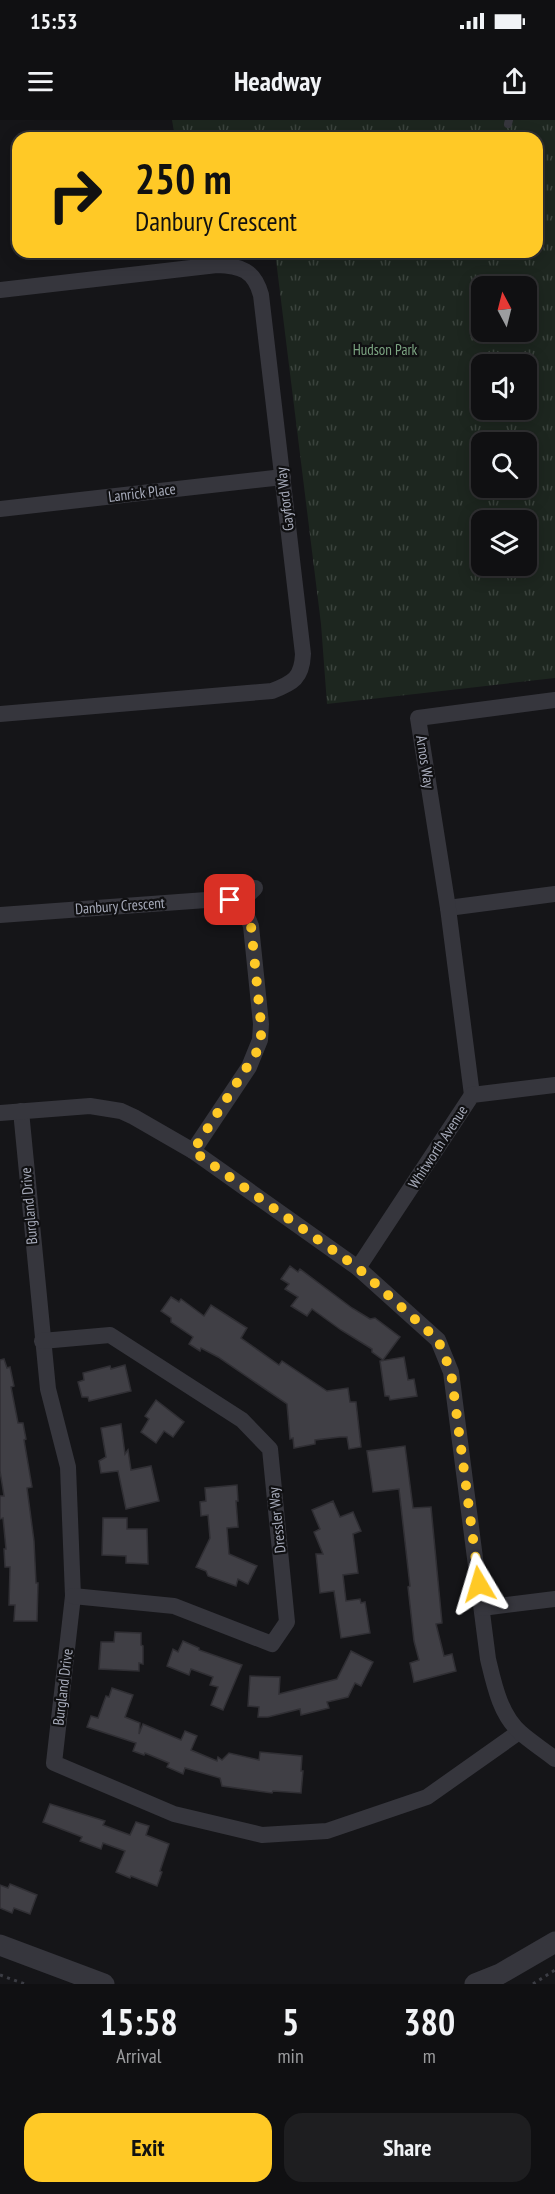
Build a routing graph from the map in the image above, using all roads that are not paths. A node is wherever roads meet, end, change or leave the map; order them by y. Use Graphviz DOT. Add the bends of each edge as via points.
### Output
graph roads {
  1 [pos="0,291"];
  2 [pos="283,477"];
  3 [pos="0,509"];
  4 [pos="555,700"];
  5 [pos="0,714"];
  6 [pos="255,888"];
  7 [pos="555,894"];
  8 [pos="238,905"];
  9 [pos="448,908"];
  10 [pos="0,915"];
  11 [pos="555,1085"];
  12 [pos="472,1095"];
  13 [pos="21,1111"];
  14 [pos="0,1113"];
  15 [pos="193,1151"];
  16 [pos="358,1268"];
  17 [pos="42,1341"];
  18 [pos="73,1596"];
  19 [pos="555,1599"];
  20 [pos="482,1608"];
  21 [pos="519,1732"];
  22 [pos="555,1759"];
  23 [pos="555,1942"];
  24 [pos="0,1945"];
  25 [pos="555,1957"];
  26 [pos="0,1959"];
  27 [pos="504,1981"];
  28 [pos="98,1983"];
  29 [pos="62,1984"];
  30 [pos="475,1984"];
  1 -- 2 [label="street, Gayford Way" via="217,266 235,266 250,273 261,295"];
  2 -- 3 [label="street, Lanrick Place"];
  2 -- 5 [label="street, Gayford Way" via="303,654 298,676 272,691"];
  4 -- 9 [label="street, Arnos Way" via="418,718"];
  6 -- 8 [label="street"];
  7 -- 9 [label="street"];
  8 -- 10 [label="street, Danbury Crescent" via="230,900 208,899"];
  8 -- 15 [label="street" via="251,926 261,1040 249,1067"];
  9 -- 12 [label="street, Arnos Way"];
  11 -- 12 [label="street, Whitworth Avenue"];
  12 -- 16 [label="street, Whitworth Avenue"];
  13 -- 14 [label="street"];
  13 -- 15 [label="street" via="90,1106 121,1111"];
  13 -- 17 [label="street, Burgland Drive"];
  15 -- 16 [label="street"];
  16 -- 20 [label="street" via="438,1340 451,1372"];
  17 -- 18 [label="street, Burgland Drive" via="48,1389 68,1467"];
  17 -- 18 [label="street, Dressler Way" via="110,1335 242,1420 270,1449 287,1622 272,1644 174,1606"];
  18 -- 21 [label="street, Burgland Drive" via="54,1763 174,1814 262,1835 327,1831 427,1797"];
  19 -- 20 [label="street"];
  20 -- 21 [label="street" via="495,1689"];
  21 -- 22 [label="street"];
  23 -- 27 [label="street"];
  24 -- 28 [label="street"];
  25 -- 27 [label="street"];
  26 -- 29 [label="street"];
  27 -- 30 [label="street"];
}
